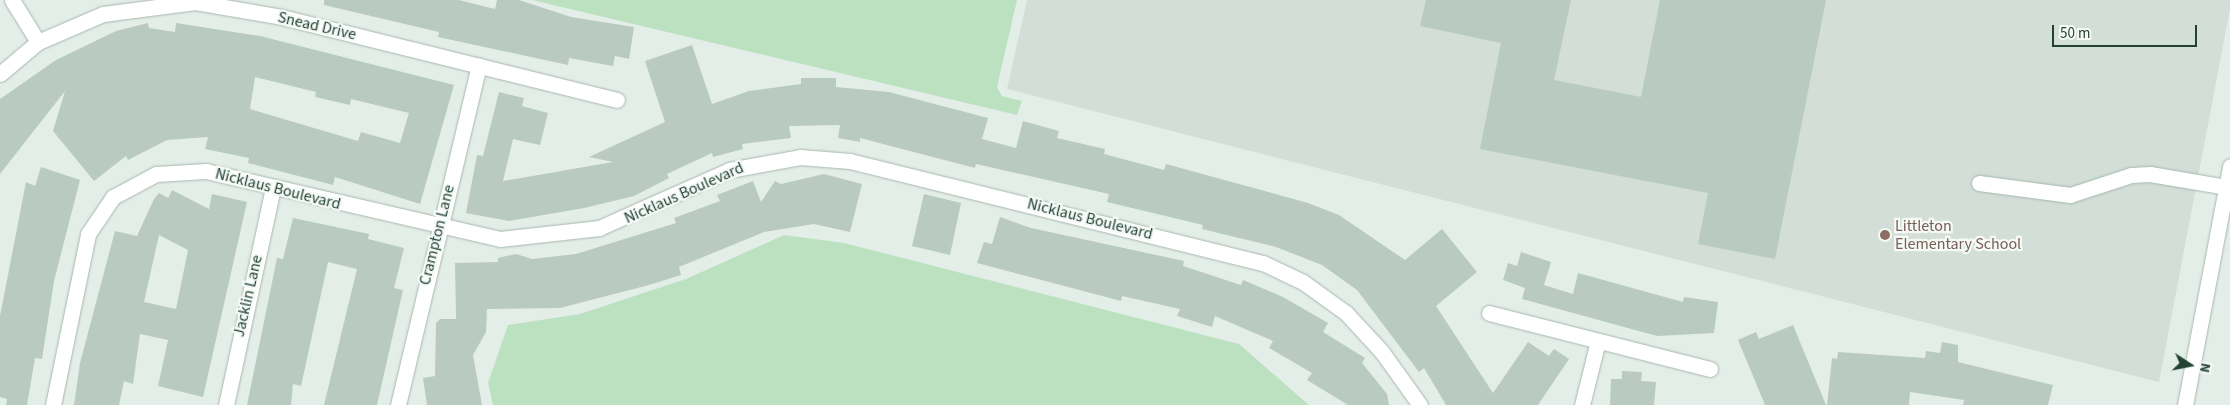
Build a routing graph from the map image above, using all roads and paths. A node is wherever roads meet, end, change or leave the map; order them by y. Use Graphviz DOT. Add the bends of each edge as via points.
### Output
graph roads {
  1 [pos="12,0"];
  2 [pos="38,42"];
  3 [pos="479,66"];
  4 [pos="0,74"];
  5 [pos="617,100"];
  6 [pos="2230,166"];
  7 [pos="1979,183"];
  8 [pos="2226,186"];
  9 [pos="273,188"];
  10 [pos="439,228"];
  11 [pos="1489,313"];
  12 [pos="1598,341"];
  13 [pos="1710,369"];
  14 [pos="53,405"];
  15 [pos="226,405"];
  16 [pos="398,405"];
  17 [pos="1420,405"];
  18 [pos="1582,405"];
  19 [pos="2185,405"];
  1 -- 2 [label="street"];
  2 -- 3 [label="street, Snead Drive" via="103,14 195,2 282,17"];
  2 -- 4 [label="street, Snead Drive"];
  3 -- 5 [label="street, Snead Drive"];
  3 -- 10 [label="street, Crampton Lane"];
  6 -- 8 [label="street"];
  7 -- 8 [label="street" via="2070,195 2131,175 2150,174"];
  8 -- 19 [label="street"];
  9 -- 10 [label="street, Nicklaus Boulevard"];
  9 -- 14 [label="street, Nicklaus Boulevard" via="206,171 181,170 133,182 113,197 98,214 82,255"];
  9 -- 15 [label="street, Jacklin Lane"];
  10 -- 16 [label="street, Crampton Lane"];
  10 -- 17 [label="street, Nicklaus Boulevard" via="500,239 574,233 622,221 750,164 800,157 850,161 1284,272 1346,313 1382,352"];
  11 -- 12 [label="street"];
  12 -- 13 [label="street"];
  12 -- 18 [label="street"];
}
